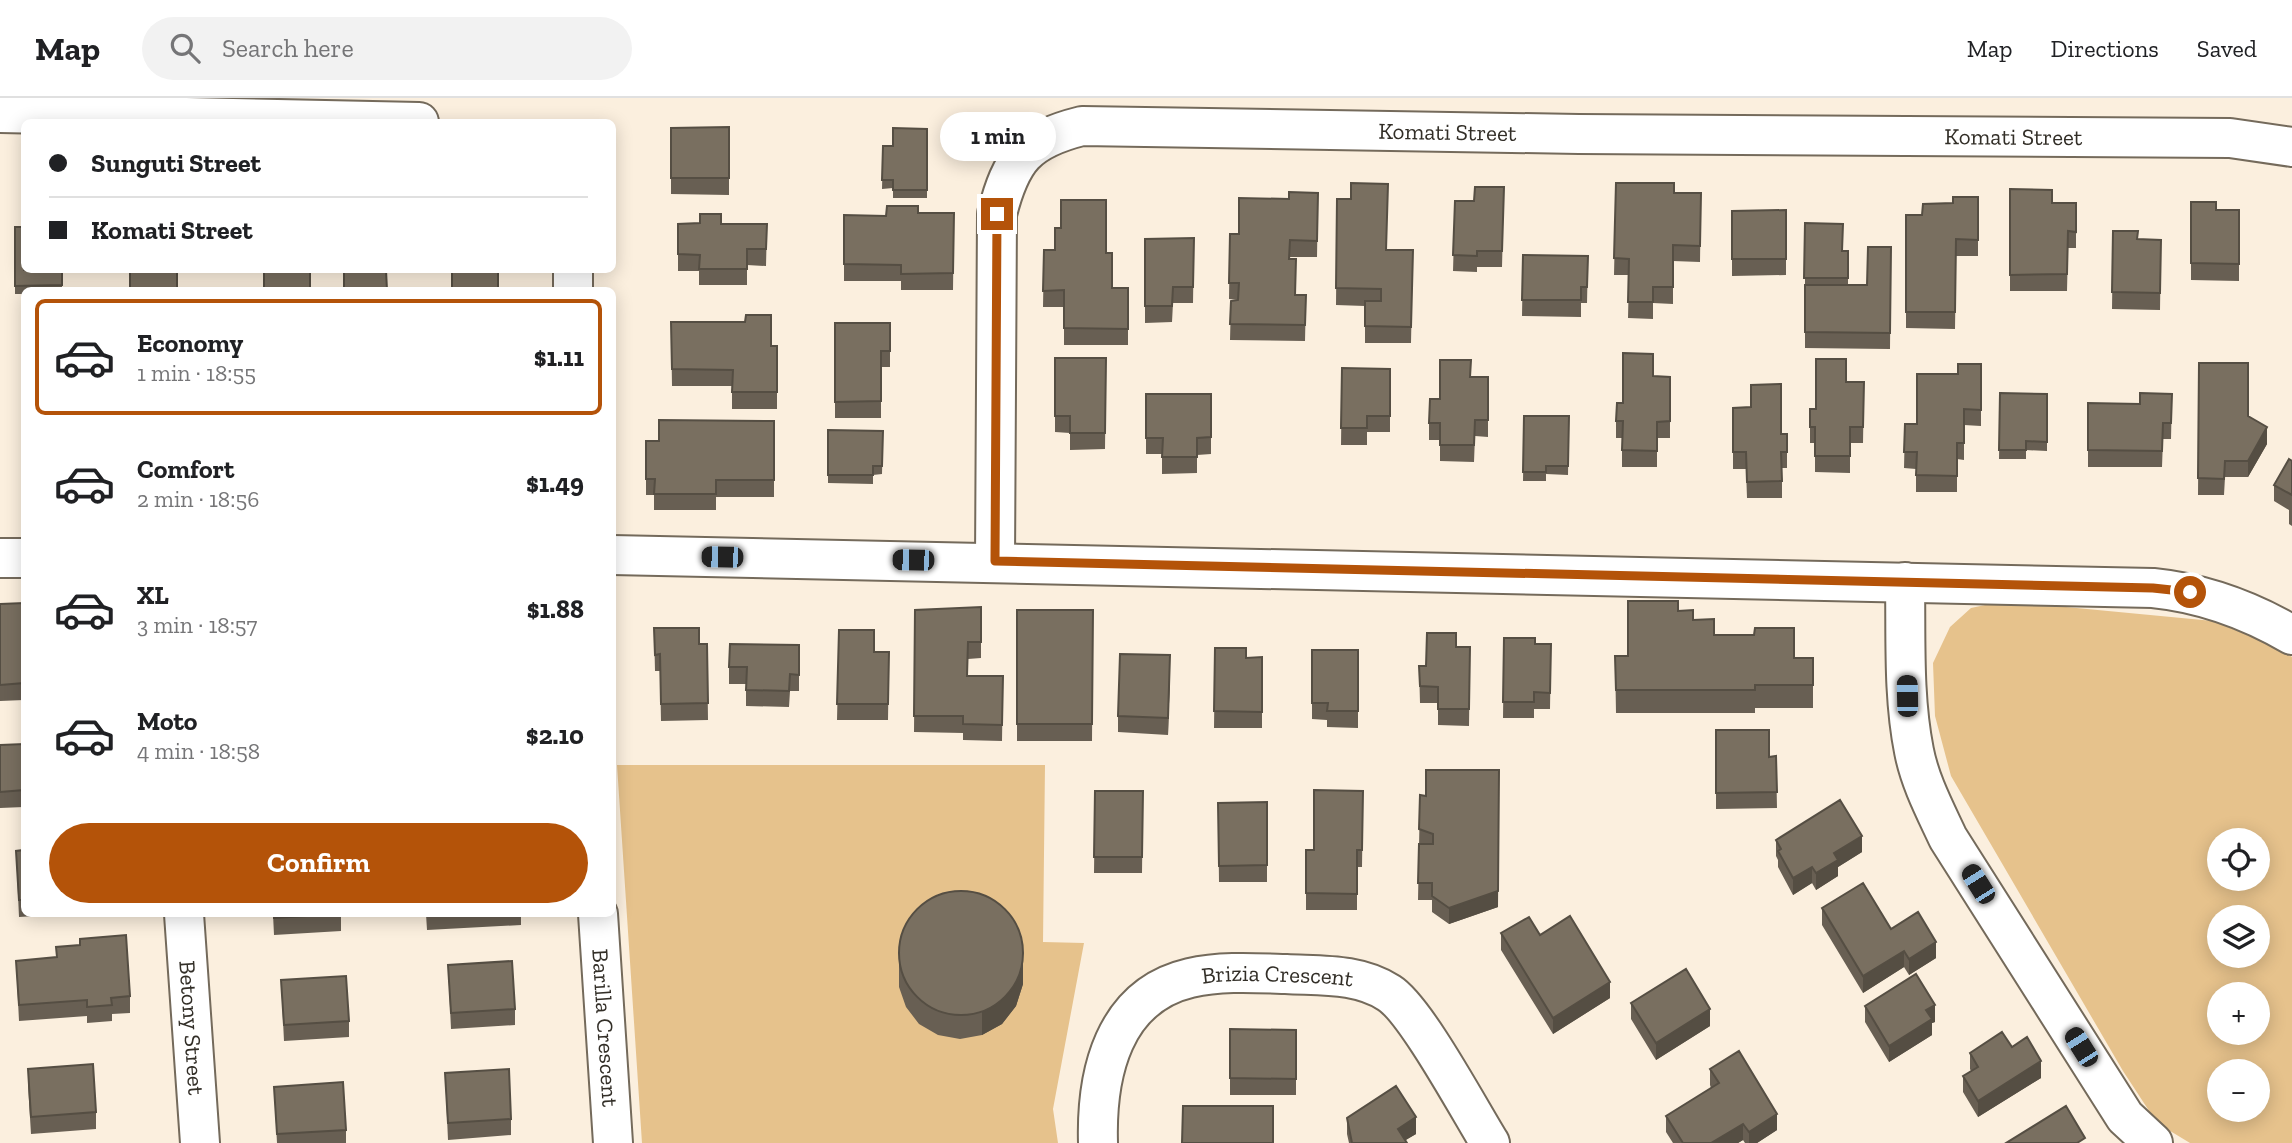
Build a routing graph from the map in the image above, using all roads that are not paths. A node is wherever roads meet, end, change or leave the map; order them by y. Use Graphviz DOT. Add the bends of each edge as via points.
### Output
graph roads {
  1 [pos="0,113"];
  2 [pos="279,119"];
  3 [pos="2292,147"];
  4 [pos="616,555"];
  5 [pos="0,558"];
  6 [pos="21,558"];
  7 [pos="995,561"];
  8 [pos="1905,582"];
  9 [pos="2292,635"];
  10 [pos="184,917"];
  11 [pos="598,917"];
  12 [pos="200,1143"];
  13 [pos="614,1143"];
  14 [pos="1098,1143"];
  15 [pos="1490,1143"];
  16 [pos="2153,1143"];
  1 -- 2 [label="street"];
  3 -- 7 [label="street, Komati Street" via="2230,138 1082,126 1048,135 1024,155 1006,180 997,214"];
  4 -- 7 [label="street"];
  5 -- 6 [label="street"];
  7 -- 8 [label="street"];
  8 -- 9 [label="street" via="2190,592 2269,621"];
  8 -- 16 [label="street" via="1907,696 1914,752 1927,791 1948,838 2125,1117"];
  10 -- 12 [label="street, Betony Street"];
  11 -- 13 [label="street, Barilla Crescent"];
  14 -- 15 [label="street, Brizia Crescent" via="1097,1110 1104,1067 1119,1027 1145,998 1189,978 1238,972 1360,979 1391,994 1412,1018"];
}
